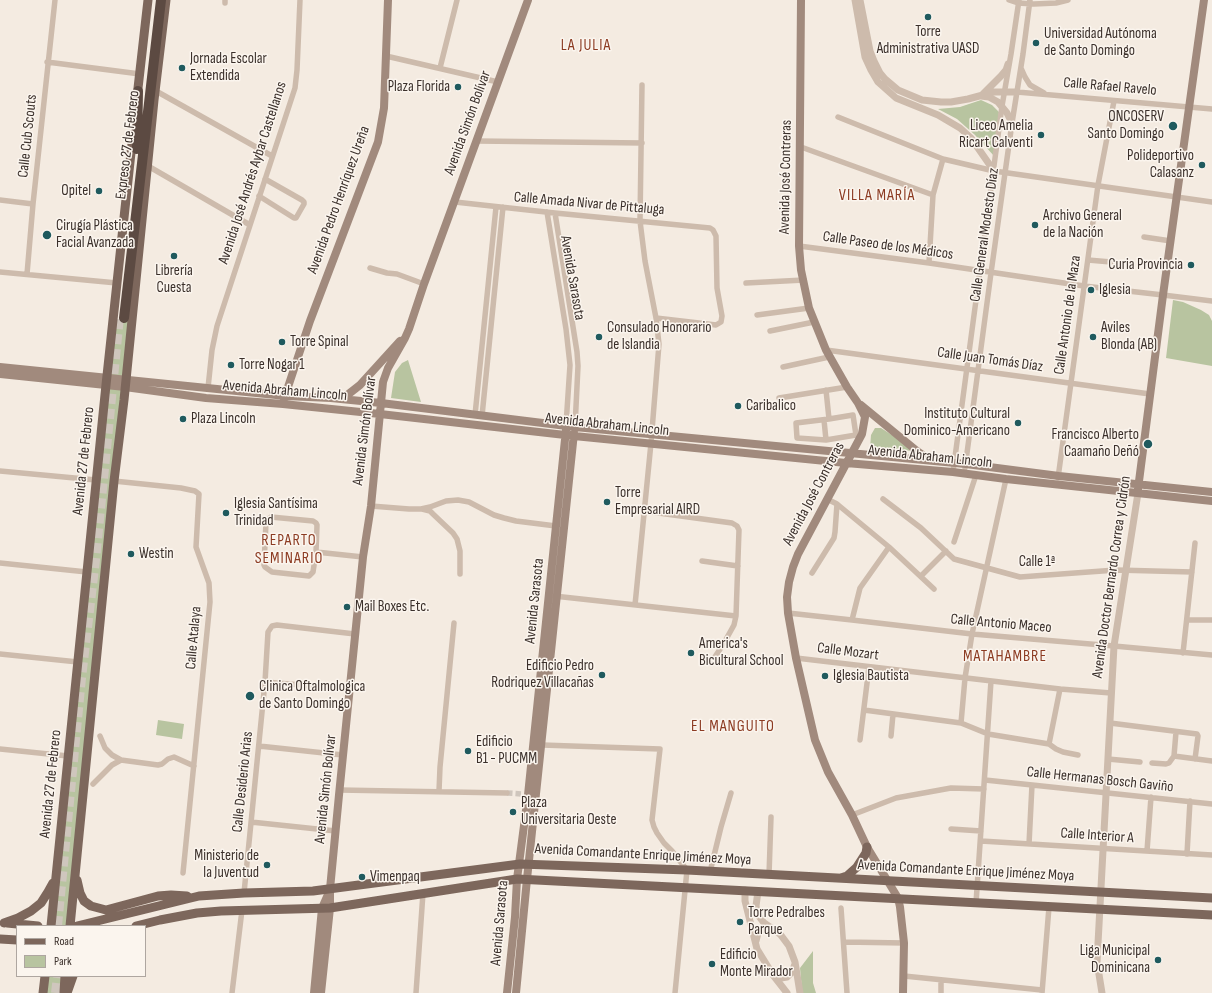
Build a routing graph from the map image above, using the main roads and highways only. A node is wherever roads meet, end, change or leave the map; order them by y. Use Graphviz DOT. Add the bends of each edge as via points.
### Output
graph roads {
  1 [pos="148,0"];
  2 [pos="155,0"];
  3 [pos="161,0"];
  4 [pos="166,0"];
  5 [pos="388,0"];
  6 [pos="528,0"];
  7 [pos="801,0"];
  8 [pos="1204,0"];
  9 [pos="138,91"];
  10 [pos="155,96"];
  11 [pos="142,161"];
  12 [pos="122,318"];
  13 [pos="409,329"];
  14 [pos="0,367"];
  15 [pos="0,374"];
  16 [pos="106,381"];
  17 [pos="126,383"];
  18 [pos="331,398"];
  19 [pos="284,400"];
  20 [pos="381,403"];
  21 [pos="858,403"];
  22 [pos="380,414"];
  23 [pos="478,415"];
  24 [pos="478,424"];
  25 [pos="566,425"];
  26 [pos="575,427"];
  27 [pos="570,436"];
  28 [pos="851,454"];
  29 [pos="933,462"];
  30 [pos="846,463"];
  31 [pos="1138,489"];
  32 [pos="1212,492"];
  33 [pos="1212,501"];
  34 [pos="553,596"];
  35 [pos="548,642"];
  36 [pos="867,847"];
  37 [pos="524,864"];
  38 [pos="75,870"];
  39 [pos="55,879"];
  40 [pos="522,879"];
  41 [pos="840,879"];
  42 [pos="887,881"];
  43 [pos="330,889"];
  44 [pos="199,896"];
  45 [pos="898,898"];
  46 [pos="1212,898"];
  47 [pos="326,908"];
  48 [pos="1212,915"];
  49 [pos="2,922"];
  50 [pos="29,925"];
  51 [pos="51,925"];
  52 [pos="70,925"];
  53 [pos="81,925"];
  54 [pos="140,925"];
  55 [pos="44,977"];
  56 [pos="65,977"];
  57 [pos="73,977"];
  58 [pos="43,993"];
  59 [pos="65,993"];
  60 [pos="314,993"];
  61 [pos="322,993"];
  62 [pos="507,993"];
  63 [pos="516,993"];
  64 [pos="903,993"];
  1 -- 9 [label="main road, Avenida 27 de Febrero"];
  2 -- 11 [label="highway, Expreso 27 de Febrero" via="145,96"];
  3 -- 11 [label="highway, Expreso 27 de Febrero"];
  4 -- 10 [label="main road"];
  5 -- 19 [label="main road, Avenida Pedro Henríquez Ureña" via="384,108 378,142 310,321"];
  6 -- 13 [label="main road, Avenida Simón Bolívar"];
  7 -- 21 [label="main road, Avenida José Contreras" via="801,270 809,308 827,353"];
  8 -- 31 [label="main road, Avenida Doctor Bernardo Correa y Cidrón"];
  9 -- 11 [label="highway"];
  9 -- 16 [label="main road, Avenida 27 de Febrero"];
  10 -- 11 [label="highway"];
  11 -- 12 [label="highway, Expreso 27 de Febrero"];
  11 -- 17 [label="main road"];
  13 -- 18 [label="main road" via="352,392 346,396"];
  13 -- 20 [label="main road, Avenida Simón Bolívar" via="385,374"];
  14 -- 16 [label="main road, Avenida Abraham Lincoln"];
  15 -- 16 [label="main road, Avenida Abraham Lincoln"];
  16 -- 17 [label="main road, Avenida Abraham Lincoln"];
  16 -- 39 [label="main road, Avenida 27 de Febrero"];
  17 -- 19 [label="main road, Avenida Abraham Lincoln" via="208,388"];
  17 -- 19 [label="main road, Avenida Abraham Lincoln" via="206,398"];
  17 -- 38 [label="main road"];
  18 -- 19 [label="main road, Avenida Abraham Lincoln"];
  18 -- 20 [label="main road, Avenida Abraham Lincoln"];
  19 -- 22 [label="main road, Avenida Abraham Lincoln"];
  20 -- 22 [label="main road, Avenida Simón Bolívar"];
  20 -- 23 [label="main road, Avenida Abraham Lincoln"];
  21 -- 28 [label="main road, Avenida José Contreras" via="865,417 862,434"];
  21 -- 29 [label="main road"];
  22 -- 24 [label="main road, Avenida Abraham Lincoln"];
  22 -- 43 [label="main road, Avenida Simón Bolívar"];
  23 -- 24 [label="main road"];
  23 -- 25 [label="main road, Avenida Abraham Lincoln"];
  24 -- 27 [label="main road, Avenida Abraham Lincoln"];
  25 -- 26 [label="main road, Avenida Abraham Lincoln"];
  25 -- 27 [label="main road, Avenida Sarasota"];
  26 -- 27 [label="main road, Avenida Sarasota"];
  26 -- 28 [label="main road, Avenida Abraham Lincoln"];
  27 -- 30 [label="main road, Avenida Abraham Lincoln"];
  27 -- 34 [label="main road, Avenida Sarasota"];
  27 -- 34 [label="main road, Avenida Sarasota" via="556,526"];
  28 -- 29 [label="main road, Avenida Abraham Lincoln"];
  28 -- 30 [label="main road, Avenida José Contreras"];
  29 -- 31 [label="main road, Avenida Abraham Lincoln" via="1059,476"];
  30 -- 31 [label="main road, Avenida Abraham Lincoln" via="953,472 1057,485"];
  30 -- 36 [label="main road, Avenida José Contreras" via="792,567 787,597 796,658 815,740 828,772"];
  31 -- 32 [label="main road, Avenida Abraham Lincoln"];
  31 -- 33 [label="main road, Avenida Abraham Lincoln"];
  34 -- 35 [label="main road, Avenida Sarasota"];
  35 -- 37 [label="main road, Avenida Sarasota" via="542,745"];
  35 -- 37 [label="main road, Avenida Sarasota" via="525,794"];
  36 -- 41 [label="main road" via="857,867"];
  36 -- 42 [label="main road, Avenida José Contreras"];
  37 -- 40 [label="main road, Avenida Sarasota"];
  37 -- 41 [label="main road, Avenida Comandante Enrique Jiménez Moya"];
  37 -- 43 [label="main road, Avenida Comandante Enrique Jiménez Moya"];
  38 -- 44 [label="main road" via="84,901 106,910 158,896"];
  38 -- 52 [label="main road"];
  39 -- 49 [label="main road" via="41,903 31,912"];
  39 -- 51 [label="main road, Avenida 27 de Febrero"];
  40 -- 45 [label="main road, Avenida Comandante Enrique Jiménez Moya"];
  40 -- 47 [label="main road, Avenida Comandante Enrique Jiménez Moya"];
  40 -- 62 [label="main road, Avenida Sarasota"];
  40 -- 63 [label="main road, Avenida Sarasota"];
  41 -- 42 [label="main road, Avenida Comandante Enrique Jiménez Moya"];
  42 -- 45 [label="main road, Avenida José Contreras"];
  42 -- 46 [label="main road, Avenida Comandante Enrique Jiménez Moya"];
  43 -- 44 [label="main road, Avenida Comandante Enrique Jiménez Moya" via="312,892"];
  43 -- 47 [label="main road, Avenida Simón Bolívar"];
  44 -- 53 [label="main road, Avenida Comandante Enrique Jiménez Moya"];
  45 -- 48 [label="main road, Avenida Comandante Enrique Jiménez Moya"];
  45 -- 64 [label="main road, Avenida José Contreras" via="904,943"];
  47 -- 54 [label="main road, Avenida Comandante Enrique Jiménez Moya" via="197,913"];
  47 -- 60 [label="main road"];
  47 -- 61 [label="main road"];
  49 -- 50 [label="main road"];
  55 -- 58 [label="main road"];
  56 -- 59 [label="main road"];
  57 -- 59 [label="main road"];
}
